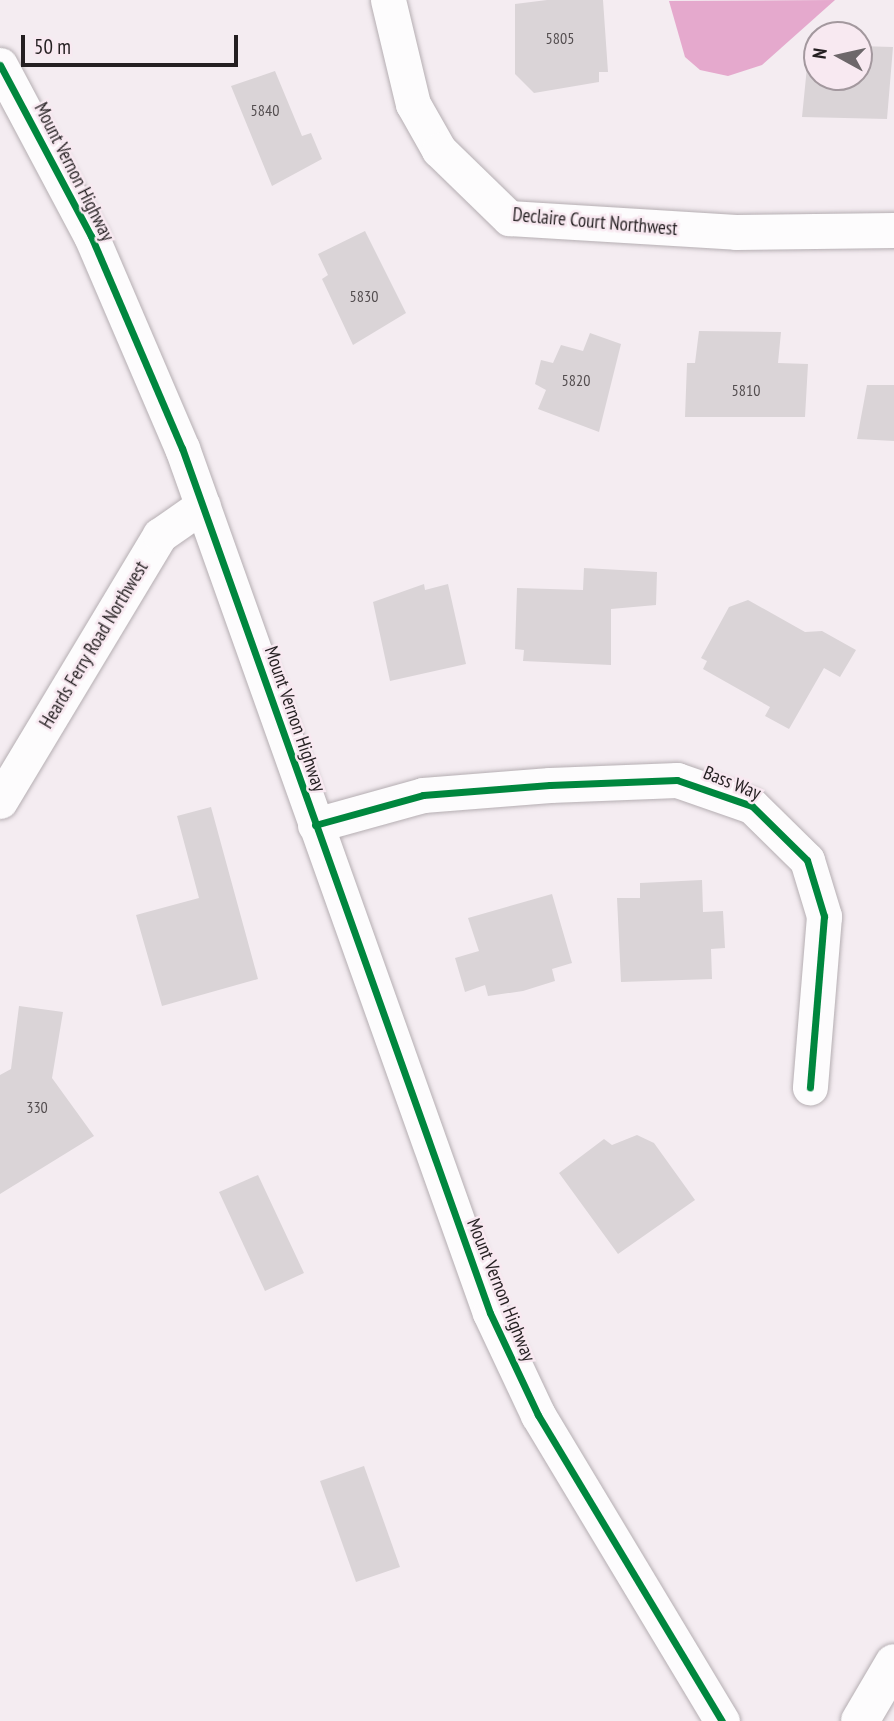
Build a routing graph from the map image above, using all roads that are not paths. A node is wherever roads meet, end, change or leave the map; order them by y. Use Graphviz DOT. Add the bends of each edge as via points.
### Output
graph roads {
  1 [pos="388,0"];
  2 [pos="0,65"];
  3 [pos="894,230"];
  4 [pos="203,505"];
  5 [pos="0,801"];
  6 [pos="315,825"];
  7 [pos="810,1087"];
  8 [pos="894,1663"];
  9 [pos="722,1721"];
  10 [pos="860,1721"];
  1 -- 3 [label="street, Declaire Court Northwest" via="413,104 439,150 509,218 723,232"];
  2 -- 4 [label="street, Mount Vernon Highway" via="91,236"];
  4 -- 5 [label="street, Heards Ferry Road Northwest" via="160,535"];
  4 -- 6 [label="street, Mount Vernon Highway"];
  6 -- 7 [label="street, Bass Way" via="423,794 550,785 677,780 752,806 807,860 824,916"];
  6 -- 9 [label="street, Mount Vernon Highway" via="490,1313 538,1415"];
  8 -- 10 [label="highway"];
}
